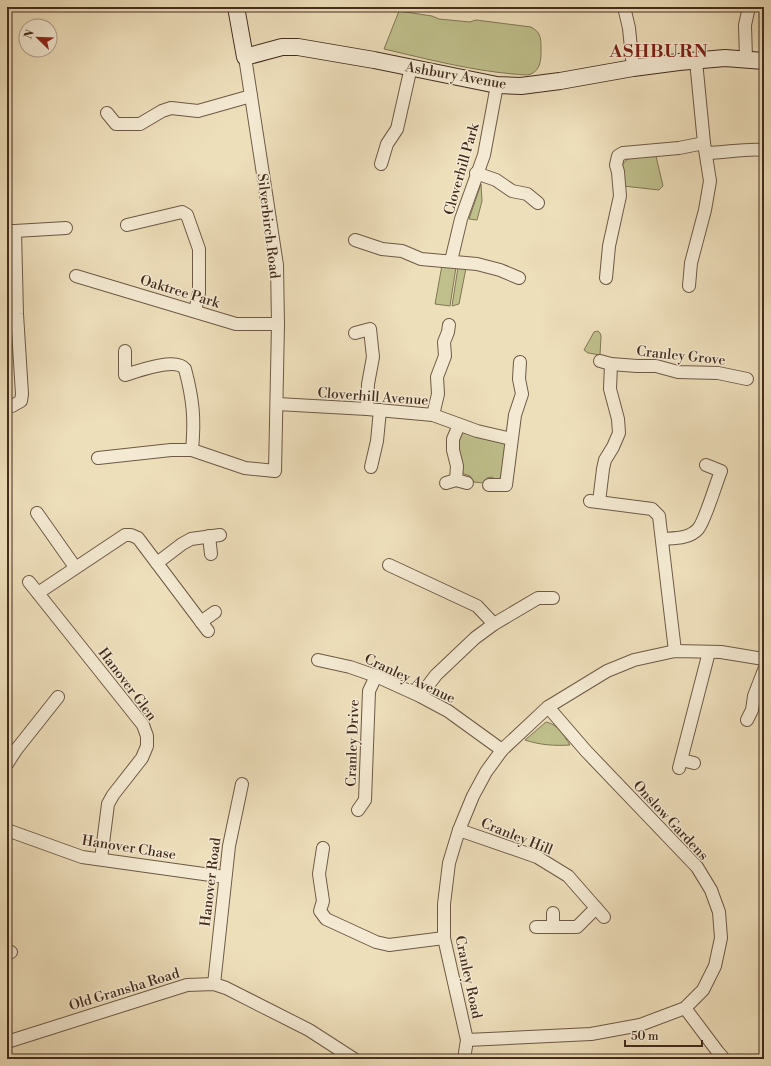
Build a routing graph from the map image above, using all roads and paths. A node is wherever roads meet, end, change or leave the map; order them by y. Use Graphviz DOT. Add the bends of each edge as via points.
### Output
graph roads {
  1 [pos="236,7"];
  2 [pos="624,7"];
  3 [pos="749,7"];
  4 [pos="245,57"];
  5 [pos="746,59"];
  6 [pos="764,60"];
  7 [pos="696,61"];
  8 [pos="411,67"];
  9 [pos="633,68"];
  10 [pos="497,85"];
  11 [pos="251,96"];
  12 [pos="107,113"];
  13 [pos="705,148"];
  14 [pos="764,150"];
  15 [pos="381,164"];
  16 [pos="476,173"];
  17 [pos="538,203"];
  18 [pos="126,225"];
  19 [pos="66,228"];
  20 [pos="11,231"];
  21 [pos="355,240"];
  22 [pos="451,261"];
  23 [pos="76,276"];
  24 [pos="519,278"];
  25 [pos="606,278"];
  26 [pos="689,286"];
  27 [pos="195,311"];
  28 [pos="12,314"];
  29 [pos="278,324"];
  30 [pos="449,325"];
  31 [pos="355,332"];
  32 [pos="125,351"];
  33 [pos="520,362"];
  34 [pos="747,379"];
  35 [pos="277,404"];
  36 [pos="7,407"];
  37 [pos="366,409"];
  38 [pos="380,410"];
  39 [pos="433,415"];
  40 [pos="459,425"];
  41 [pos="511,440"];
  42 [pos="192,450"];
  43 [pos="98,458"];
  44 [pos="706,465"];
  45 [pos="371,467"];
  46 [pos="456,482"];
  47 [pos="489,485"];
  48 [pos="37,513"];
  49 [pos="662,539"];
  50 [pos="211,554"];
  51 [pos="157,563"];
  52 [pos="389,565"];
  53 [pos="75,567"];
  54 [pos="29,582"];
  55 [pos="38,593"];
  56 [pos="553,598"];
  57 [pos="215,612"];
  58 [pos="494,624"];
  59 [pos="675,651"];
  60 [pos="708,652"];
  61 [pos="764,659"];
  62 [pos="318,660"];
  63 [pos="764,670"];
  64 [pos="376,676"];
  65 [pos="420,696"];
  66 [pos="58,697"];
  67 [pos="548,707"];
  68 [pos="747,720"];
  69 [pos="502,750"];
  70 [pos="694,763"];
  71 [pos="7,764"];
  72 [pos="242,784"];
  73 [pos="358,810"];
  74 [pos="7,830"];
  75 [pos="459,830"];
  76 [pos="323,848"];
  77 [pos="101,860"];
  78 [pos="225,877"];
  79 [pos="596,908"];
  80 [pos="553,913"];
  81 [pos="604,917"];
  82 [pos="553,927"];
  83 [pos="536,928"];
  84 [pos="444,938"];
  85 [pos="214,984"];
  86 [pos="685,1008"];
  87 [pos="467,1040"];
  88 [pos="7,1042"];
  89 [pos="354,1059"];
  90 [pos="464,1059"];
  91 [pos="724,1059"];
  1 -- 4 [label="street, Silverbirch Road"];
  2 -- 9 [label="street"];
  3 -- 5 [label="street" via="745,25"];
  4 -- 8 [label="street, Ashbury Avenue" via="282,47 298,47"];
  4 -- 11 [label="street, Silverbirch Road"];
  5 -- 6 [label="street, Ashbury Avenue"];
  5 -- 7 [label="street, Ashbury Avenue"];
  7 -- 9 [label="street, Ashbury Avenue"];
  7 -- 13 [label="street"];
  8 -- 10 [label="street, Ashbury Avenue"];
  8 -- 15 [label="street" via="397,129 387,144"];
  9 -- 10 [label="street, Ashbury Avenue" via="548,83"];
  10 -- 16 [label="street, Cloverhill Park" via="484,155"];
  11 -- 12 [label="street" via="198,111 170,108 140,124 116,124"];
  11 -- 29 [label="street, Silverbirch Road" via="275,248"];
  13 -- 14 [label="street" via="726,153"];
  13 -- 25 [label="street" via="623,153 618,156 616,165 620,196 609,246"];
  13 -- 26 [label="street" via="710,181 691,264"];
  16 -- 17 [label="street" via="496,180 512,191 527,194"];
  16 -- 22 [label="street, Cloverhill Park"];
  18 -- 27 [label="street" via="182,212 187,214 199,249 199,293"];
  19 -- 20 [label="street"];
  20 -- 28 [label="street"];
  21 -- 22 [label="street" via="382,249 402,251 421,259"];
  22 -- 24 [label="street" via="477,264"];
  23 -- 27 [label="street, Oaktree Park"];
  27 -- 29 [label="street, Oaktree Park" via="236,324"];
  28 -- 36 [label="street" via="21,401"];
  29 -- 35 [label="street, Silverbirch Road"];
  30 -- 39 [label="street" via="444,342 445,356 437,377 438,394"];
  31 -- 37 [label="street" via="370,329 373,357"];
  32 -- 42 [label="street" via="125,376 153,366 183,366 194,411"];
  33 -- 41 [label="street" via="519,379 522,394"];
  34 -- 49 [label="street, Cranley Grove" via="718,373 678,372 656,366 606,362 619,433 605,460 595,501 652,509 659,516"];
  35 -- 37 [label="street, Cloverhill Avenue"];
  35 -- 42 [label="street, Silverbirch Road" via="275,471 245,468"];
  37 -- 38 [label="street, Cloverhill Avenue"];
  38 -- 39 [label="street, Cloverhill Avenue"];
  38 -- 45 [label="street"];
  39 -- 40 [label="street, Cloverhill Avenue"];
  40 -- 41 [label="street, Cloverhill Avenue"];
  40 -- 46 [label="street" via="453,439 457,466"];
  41 -- 47 [label="street" via="506,485"];
  42 -- 43 [label="street"];
  44 -- 49 [label="street" via="721,471 698,530 683,538"];
  48 -- 53 [label="street"];
  49 -- 59 [label="street, Cranley Grove"];
  50 -- 51 [label="street" via="215,536 191,539"];
  51 -- 53 [label="street" via="138,538 125,535"];
  51 -- 57 [label="street" via="204,627"];
  52 -- 58 [label="street" via="477,606"];
  53 -- 55 [label="street"];
  54 -- 55 [label="street, Hanover Glen"];
  55 -- 77 [label="street, Hanover Glen" via="143,726 147,736 147,746 142,758 108,804"];
  56 -- 58 [label="street" via="538,598"];
  58 -- 65 [label="street" via="474,638 436,675"];
  59 -- 60 [label="street, Cranley Road"];
  59 -- 67 [label="street, Cranley Road" via="634,660 607,671"];
  60 -- 61 [label="street, Cranley Road"];
  60 -- 70 [label="street" via="680,764"];
  62 -- 64 [label="street, Cranley Avenue"];
  63 -- 68 [label="street"];
  64 -- 65 [label="street, Cranley Avenue"];
  64 -- 73 [label="street, Cranley Drive" via="368,691 365,800"];
  65 -- 69 [label="street, Cranley Avenue" via="448,711"];
  66 -- 71 [label="street"];
  67 -- 69 [label="street, Cranley Road"];
  67 -- 86 [label="street, Onslow Gardens" via="586,752 697,868 711,890 720,912 721,938 715,966 703,990"];
  69 -- 75 [label="street, Cranley Road" via="473,796"];
  72 -- 78 [label="street, Hanover Road"];
  74 -- 77 [label="street, Hanover Chase" via="82,857"];
  75 -- 79 [label="street, Cranley Hill" via="537,857 568,876"];
  75 -- 84 [label="street, Cranley Road" via="449,863 444,904"];
  76 -- 84 [label="street" via="319,874 323,901 320,912 326,919 388,945"];
  77 -- 78 [label="street, Hanover Chase"];
  78 -- 85 [label="street, Hanover Road"];
  79 -- 81 [label="street, Cranley Hill"];
  79 -- 82 [label="street" via="577,927"];
  80 -- 82 [label="street"];
  82 -- 83 [label="street"];
  84 -- 87 [label="street, Cranley Road"];
  85 -- 88 [label="street, Old Gransha Road" via="187,985"];
  85 -- 89 [label="street, Old Gransha Road" via="309,1030"];
  86 -- 87 [label="street, Onslow Gardens" via="640,1025 591,1034"];
  86 -- 91 [label="street"];
  87 -- 90 [label="street, Cranley Road"];
}
